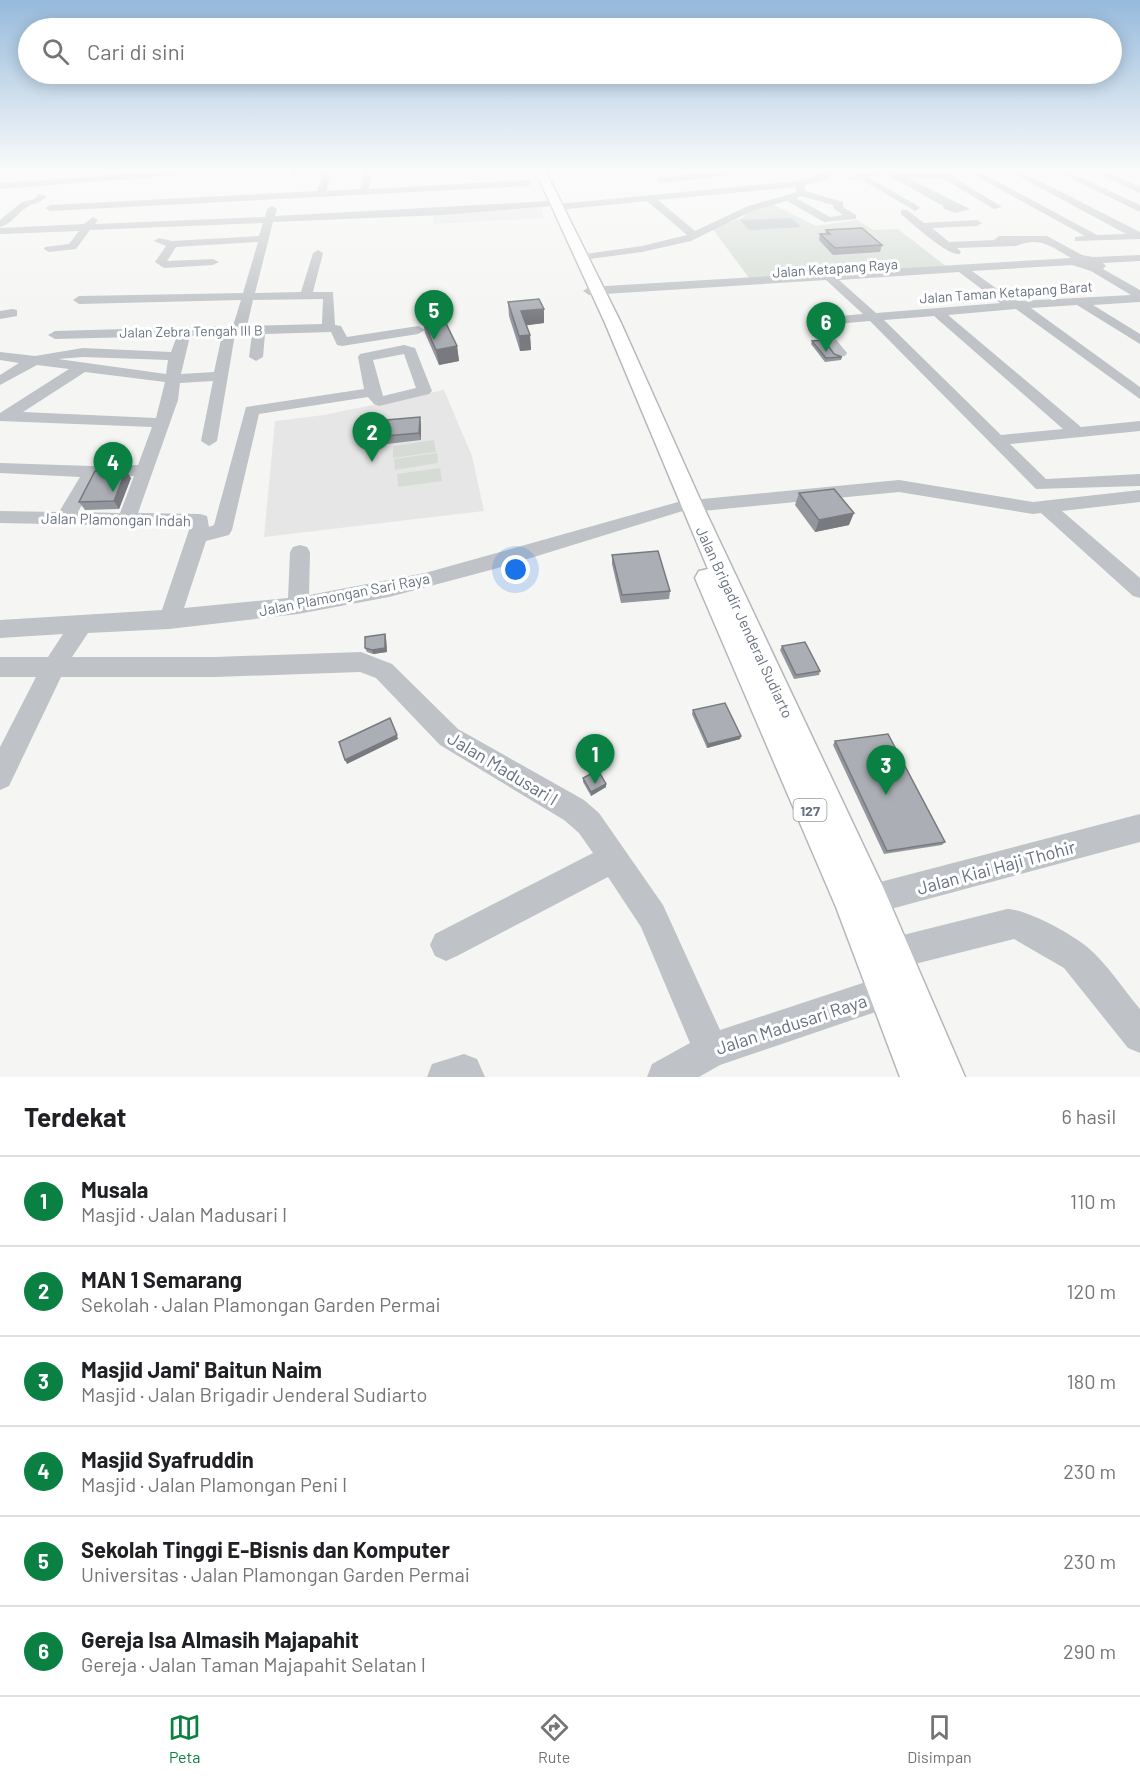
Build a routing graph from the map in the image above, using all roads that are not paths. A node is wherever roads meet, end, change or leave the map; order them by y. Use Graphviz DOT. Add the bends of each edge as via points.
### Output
graph roads {
  1 [pos="92,220"];
  2 [pos="262,220"];
  3 [pos="269,220"];
  4 [pos="556,220"];
  5 [pos="558,220"];
  6 [pos="676,220"];
  7 [pos="726,220"];
  8 [pos="913,220"];
  9 [pos="976,220"];
  10 [pos="1065,220"];
  11 [pos="1113,220"];
  12 [pos="1,225"];
  13 [pos="920,226"];
  14 [pos="88,227"];
  15 [pos="20,230"];
  16 [pos="997,233"];
  17 [pos="1138,233"];
  18 [pos="695,236"];
  19 [pos="1094,236"];
  20 [pos="262,239"];
  21 [pos="1047,239"];
  22 [pos="159,241"];
  23 [pos="219,242"];
  24 [pos="6,244"];
  25 [pos="172,244"];
  26 [pos="91,246"];
  27 [pos="72,247"];
  28 [pos="49,249"];
  29 [pos="318,253"];
  30 [pos="582,257"];
  31 [pos="1140,260"];
  32 [pos="213,262"];
  33 [pos="1077,262"];
  34 [pos="1103,263"];
  35 [pos="964,271"];
  36 [pos="208,275"];
  37 [pos="832,279"];
  38 [pos="595,294"];
  39 [pos="306,295"];
  40 [pos="1140,297"];
  41 [pos="248,298"];
  42 [pos="79,300"];
  43 [pos="1079,301"];
  44 [pos="1011,304"];
  45 [pos="937,312"];
  46 [pos="873,317"];
  47 [pos="328,328"];
  48 [pos="259,330"];
  49 [pos="418,330"];
  50 [pos="185,331"];
  51 [pos="234,331"];
  52 [pos="55,335"];
  53 [pos="1140,340"];
  54 [pos="144,353"];
  55 [pos="840,353"];
  56 [pos="0,356"];
  57 [pos="1077,356"];
  58 [pos="176,357"];
  59 [pos="256,357"];
  60 [pos="33,362"];
  61 [pos="81,368"];
  62 [pos="121,374"];
  63 [pos="222,376"];
  64 [pos="174,379"];
  65 [pos="0,381"];
  66 [pos="372,392"];
  67 [pos="1140,394"];
  68 [pos="1140,410"];
  69 [pos="3,418"];
  70 [pos="160,423"];
  71 [pos="1140,426"];
  72 [pos="1077,432"];
  73 [pos="997,440"];
  74 [pos="209,441"];
  75 [pos="0,468"];
  76 [pos="146,470"];
  77 [pos="92,472"];
  78 [pos="1140,480"];
  79 [pos="1140,496"];
  80 [pos="685,507"];
  81 [pos="1047,508"];
  82 [pos="0,517"];
  83 [pos="65,518"];
  84 [pos="127,519"];
  85 [pos="198,536"];
  86 [pos="300,552"];
  87 [pos="1140,590"];
  88 [pos="298,606"];
  89 [pos="169,620"];
  90 [pos="82,624"];
  91 [pos="0,629"];
  92 [pos="61,655"];
  93 [pos="0,667"];
  94 [pos="0,777"];
  95 [pos="1140,828"];
  96 [pos="614,858"];
  97 [pos="861,902"];
  98 [pos="446,945"];
  99 [pos="891,954"];
  100 [pos="887,992"];
  101 [pos="1140,1036"];
  102 [pos="711,1050"];
  103 [pos="445,1077"];
  104 [pos="467,1077"];
  105 [pos="665,1077"];
  106 [pos="922,1077"];
  107 [pos="943,1077"];
  1 -- 14 [label="street"];
  2 -- 14 [label="street"];
  3 -- 20 [label="street"];
  4 -- 38 [label="main road, Jalan Brigadir Jenderal Sudiarto / 127"];
  5 -- 30 [label="main road, Jalan Brigadir Jenderal Sudiarto / 127"];
  6 -- 18 [label="street"];
  7 -- 18 [label="street"];
  8 -- 13 [label="street"];
  9 -- 16 [label="street"];
  10 -- 19 [label="street"];
  11 -- 17 [label="street"];
  12 -- 15 [label="street"];
  13 -- 16 [label="street"];
  13 -- 16 [label="street" via="948,246"];
  14 -- 15 [label="street"];
  14 -- 27 [label="street"];
  15 -- 24 [label="street"];
  16 -- 21 [label="street"];
  17 -- 19 [label="street"];
  18 -- 30 [label="street" via="642,249"];
  19 -- 21 [label="street"];
  20 -- 23 [label="street"];
  20 -- 41 [label="street"];
  21 -- 33 [label="street"];
  22 -- 25 [label="street"];
  23 -- 25 [label="street"];
  23 -- 32 [label="street"];
  25 -- 32 [label="street" via="161,262 164,265"];
  26 -- 27 [label="street"];
  27 -- 28 [label="street"];
  29 -- 39 [label="street"];
  30 -- 38 [label="main road, Jalan Brigadir Jenderal Sudiarto / 127"];
  31 -- 34 [label="street"];
  32 -- 36 [label="street"];
  33 -- 34 [label="street"];
  33 -- 35 [label="street, Jalan Ketapang Raya"];
  34 -- 40 [label="street"];
  35 -- 37 [label="street, Jalan Ketapang Raya"];
  35 -- 44 [label="street"];
  37 -- 38 [label="street, Jalan Ketapang Raya"];
  37 -- 46 [label="street"];
  38 -- 80 [label="main road, Jalan Brigadir Jenderal Sudiarto / 127"];
  39 -- 41 [label="street"];
  39 -- 47 [label="street" via="330,296"];
  40 -- 43 [label="street, Jalan Taman Ketapang Barat"];
  41 -- 42 [label="street" via="196,293"];
  41 -- 51 [label="street"];
  43 -- 44 [label="street, Jalan Taman Ketapang Barat"];
  43 -- 53 [label="street"];
  44 -- 45 [label="street, Jalan Taman Ketapang Barat"];
  44 -- 57 [label="street"];
  45 -- 46 [label="street, Jalan Taman Ketapang Barat"];
  45 -- 72 [label="street"];
  46 -- 55 [label="street, Jalan Taman Ketapang Barat" via="815,322"];
  46 -- 73 [label="street"];
  47 -- 48 [label="street, Jalan Zebra Tengah III B"];
  47 -- 49 [label="street" via="336,329 342,342"];
  48 -- 51 [label="street, Jalan Zebra Tengah III B"];
  48 -- 59 [label="street"];
  50 -- 51 [label="street, Jalan Zebra Tengah III B"];
  50 -- 52 [label="street, Jalan Zebra Tengah III B"];
  50 -- 58 [label="street"];
  51 -- 63 [label="street"];
  54 -- 58 [label="street"];
  54 -- 60 [label="street" via="66,356"];
  54 -- 62 [label="street"];
  56 -- 60 [label="street"];
  57 -- 67 [label="street" via="1097,363"];
  57 -- 68 [label="street"];
  58 -- 64 [label="street"];
  60 -- 61 [label="street"];
  60 -- 65 [label="street"];
  61 -- 62 [label="street"];
  61 -- 69 [label="street"];
  62 -- 64 [label="street"];
  63 -- 64 [label="street"];
  63 -- 74 [label="street"];
  64 -- 70 [label="street"];
  66 -- 85 [label="street" via="252,410 222,530"];
  69 -- 70 [label="street"];
  70 -- 76 [label="street"];
  71 -- 72 [label="street"];
  72 -- 73 [label="street"];
  73 -- 78 [label="street" via="1039,483 1048,487"];
  75 -- 77 [label="street"];
  76 -- 77 [label="street"];
  76 -- 84 [label="street"];
  77 -- 83 [label="street"];
  79 -- 81 [label="street, Jalan Plamongan Sari Raya"];
  80 -- 81 [label="street, Jalan Plamongan Sari Raya" via="913,486"];
  80 -- 88 [label="street, Jalan Plamongan Sari Raya" via="415,582"];
  80 -- 97 [label="main road, Jalan Brigadir Jenderal Sudiarto / 127"];
  81 -- 87 [label="street"];
  82 -- 83 [label="street, Jalan Plamongan Indah"];
  83 -- 84 [label="street, Jalan Plamongan Indah"];
  84 -- 85 [label="street, Jalan Plamongan Indah" via="196,520 201,523"];
  85 -- 89 [label="street, Jalan Plamongan Indah"];
  86 -- 88 [label="street"];
  88 -- 89 [label="street, Jalan Plamongan Sari Raya"];
  89 -- 90 [label="street, Jalan Plamongan Sari Raya"];
  90 -- 91 [label="street, Jalan Plamongan Sari Raya"];
  90 -- 92 [label="street"];
  92 -- 93 [label="street, Jalan Madusari I"];
  92 -- 94 [label="street" via="25,720"];
  92 -- 96 [label="street, Jalan Madusari I" via="215,668 361,662 372,665 391,677 449,737 574,810 589,823"];
  95 -- 97 [label="street, Jalan Kiai Haji Thohir"];
  96 -- 98 [label="street"];
  96 -- 102 [label="street, Jalan Madusari I" via="652,916"];
  97 -- 99 [label="main road, Jalan Brigadir Jenderal Sudiarto / 127"];
  97 -- 100 [label="main road, Jalan Brigadir Jenderal Sudiarto / 127"];
  99 -- 101 [label="street" via="1017,924 1075,957"];
  99 -- 107 [label="main road, Jalan Brigadir Jenderal Sudiarto / 127"];
  100 -- 102 [label="street, Jalan Madusari Raya"];
  100 -- 106 [label="main road, Jalan Brigadir Jenderal Sudiarto / 127"];
  102 -- 105 [label="street, Jalan Madusari Raya"];
  103 -- 104 [label="street" via="464,1072"];
}
